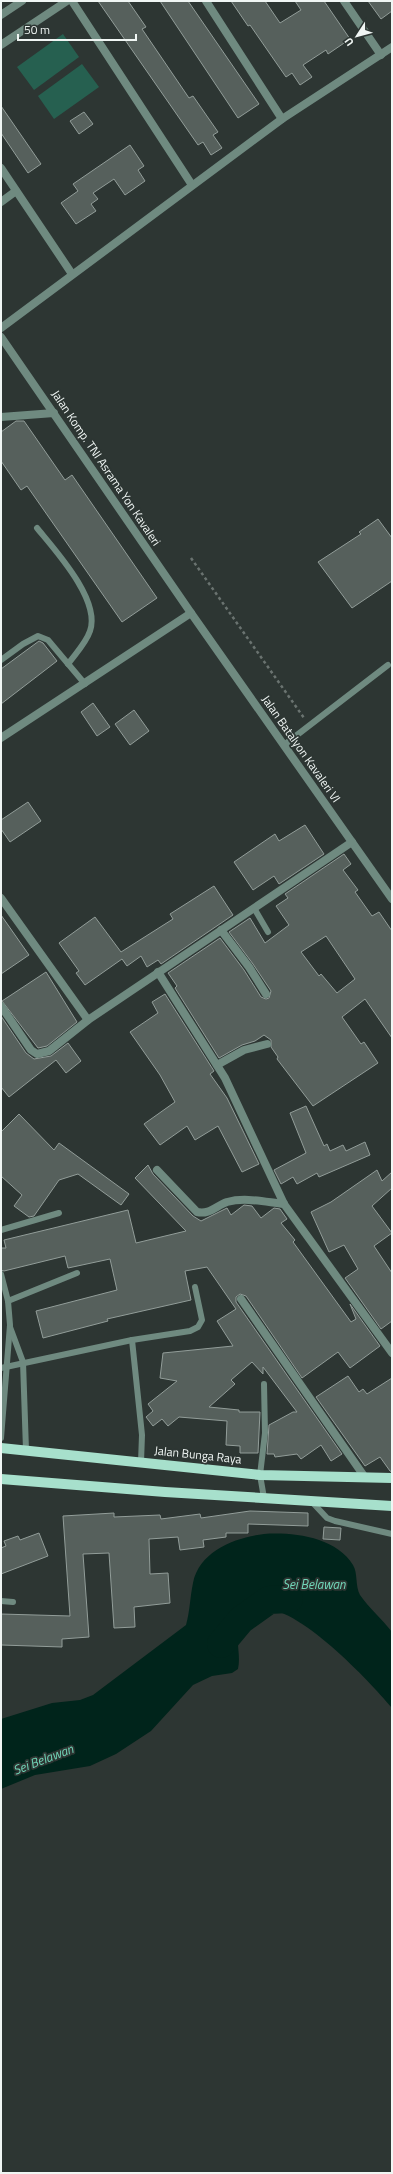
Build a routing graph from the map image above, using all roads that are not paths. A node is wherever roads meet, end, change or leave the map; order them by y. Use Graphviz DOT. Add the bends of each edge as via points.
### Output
graph roads {
  1 [pos="22,1"];
  2 [pos="67,1"];
  3 [pos="72,1"];
  4 [pos="206,1"];
  5 [pos="344,1"];
  6 [pos="1,14"];
  7 [pos="1,45"];
  8 [pos="392,47"];
  9 [pos="381,54"];
  10 [pos="282,119"];
  11 [pos="1,168"];
  12 [pos="192,186"];
  13 [pos="16,191"];
  14 [pos="1,202"];
  15 [pos="72,274"];
  16 [pos="1,328"];
  17 [pos="1,337"];
  18 [pos="54,414"];
  19 [pos="1,417"];
  20 [pos="37,528"];
  21 [pos="191,613"];
  22 [pos="1,660"];
  23 [pos="68,664"];
  24 [pos="388,665"];
  25 [pos="85,684"];
  26 [pos="1,738"];
  27 [pos="284,745"];
  28 [pos="352,842"];
  29 [pos="1,898"];
  30 [pos="392,899"];
  31 [pos="254,908"];
  32 [pos="221,930"];
  33 [pos="268,932"];
  34 [pos="158,972"];
  35 [pos="266,994"];
  36 [pos="1,1006"];
  37 [pos="88,1020"];
  38 [pos="266,1044"];
  39 [pos="217,1065"];
  40 [pos="157,1170"];
  41 [pos="284,1204"];
  42 [pos="59,1212"];
  43 [pos="1,1230"];
  44 [pos="77,1273"];
  45 [pos="1,1274"];
  46 [pos="195,1287"];
  47 [pos="241,1299"];
  48 [pos="8,1301"];
  49 [pos="10,1325"];
  50 [pos="132,1340"];
  51 [pos="392,1353"];
  52 [pos="23,1362"];
  53 [pos="3,1368"];
  54 [pos="264,1384"];
  55 [pos="1,1438"];
  56 [pos="1,1448"];
  57 [pos="26,1450"];
  58 [pos="141,1462"];
  59 [pos="260,1475"];
  60 [pos="364,1476"];
  61 [pos="392,1478"];
  62 [pos="1,1479"];
  63 [pos="264,1498"];
  64 [pos="312,1502"];
  65 [pos="392,1506"];
  66 [pos="392,1534"];
  67 [pos="1,1601"];
  68 [pos="13,1602"];
  1 -- 6 [label="street"];
  2 -- 7 [label="street"];
  3 -- 12 [label="street"];
  4 -- 10 [label="street"];
  5 -- 9 [label="street"];
  8 -- 9 [label="street"];
  9 -- 10 [label="street"];
  10 -- 12 [label="street"];
  11 -- 13 [label="street"];
  12 -- 15 [label="street"];
  13 -- 14 [label="street"];
  13 -- 15 [label="street"];
  15 -- 16 [label="street"];
  17 -- 18 [label="street, Jalan Komp. TNI Asrama Yon Kavaleri"];
  18 -- 19 [label="street"];
  18 -- 21 [label="street, Jalan Komp. TNI Asrama Yon Kavaleri"];
  20 -- 23 [label="lane" via="71,571 89,605 92,620 90,630 84,643"];
  21 -- 25 [label="street"];
  21 -- 27 [label="street, Jalan Batalyon Kavaleri VI"];
  22 -- 23 [label="lane" via="38,636 48,640"];
  23 -- 25 [label="lane"];
  24 -- 27 [label="lane"];
  25 -- 26 [label="street"];
  27 -- 28 [label="street, Jalan Batalyon Kavaleri VI"];
  28 -- 30 [label="street, Jalan Batalyon Kavaleri VI"];
  28 -- 31 [label="street"];
  29 -- 37 [label="street"];
  31 -- 32 [label="street"];
  31 -- 33 [label="lane"];
  32 -- 34 [label="street"];
  32 -- 35 [label="street"];
  34 -- 37 [label="street"];
  34 -- 39 [label="street"];
  36 -- 37 [label="street" via="31,1050 37,1054 49,1052"];
  38 -- 39 [label="street" via="244,1050"];
  39 -- 41 [label="street"];
  40 -- 41 [label="street" via="197,1212 208,1212 226,1202 248,1200"];
  41 -- 51 [label="street"];
  42 -- 43 [label="lane"];
  44 -- 48 [label="lane"];
  45 -- 48 [label="lane"];
  46 -- 50 [label="lane" via="202,1320 198,1327 190,1331"];
  47 -- 60 [label="street"];
  48 -- 49 [label="lane"];
  49 -- 52 [label="lane"];
  49 -- 53 [label="lane"];
  50 -- 52 [label="lane"];
  50 -- 58 [label="lane" via="142,1435"];
  52 -- 53 [label="lane"];
  52 -- 57 [label="lane"];
  53 -- 55 [label="lane"];
  54 -- 59 [label="lane" via="265,1433"];
  56 -- 57 [label="main road, Jalan Bunga Raya"];
  57 -- 58 [label="main road, Jalan Bunga Raya"];
  58 -- 59 [label="main road, Jalan Bunga Raya"];
  59 -- 60 [label="main road, Jalan Bunga Raya"];
  59 -- 63 [label="lane"];
  60 -- 61 [label="main road, Jalan Bunga Raya"];
  62 -- 63 [label="main road"];
  63 -- 64 [label="main road"];
  64 -- 65 [label="main road"];
  64 -- 66 [label="lane" via="327,1518"];
  67 -- 68 [label="lane"];
}
